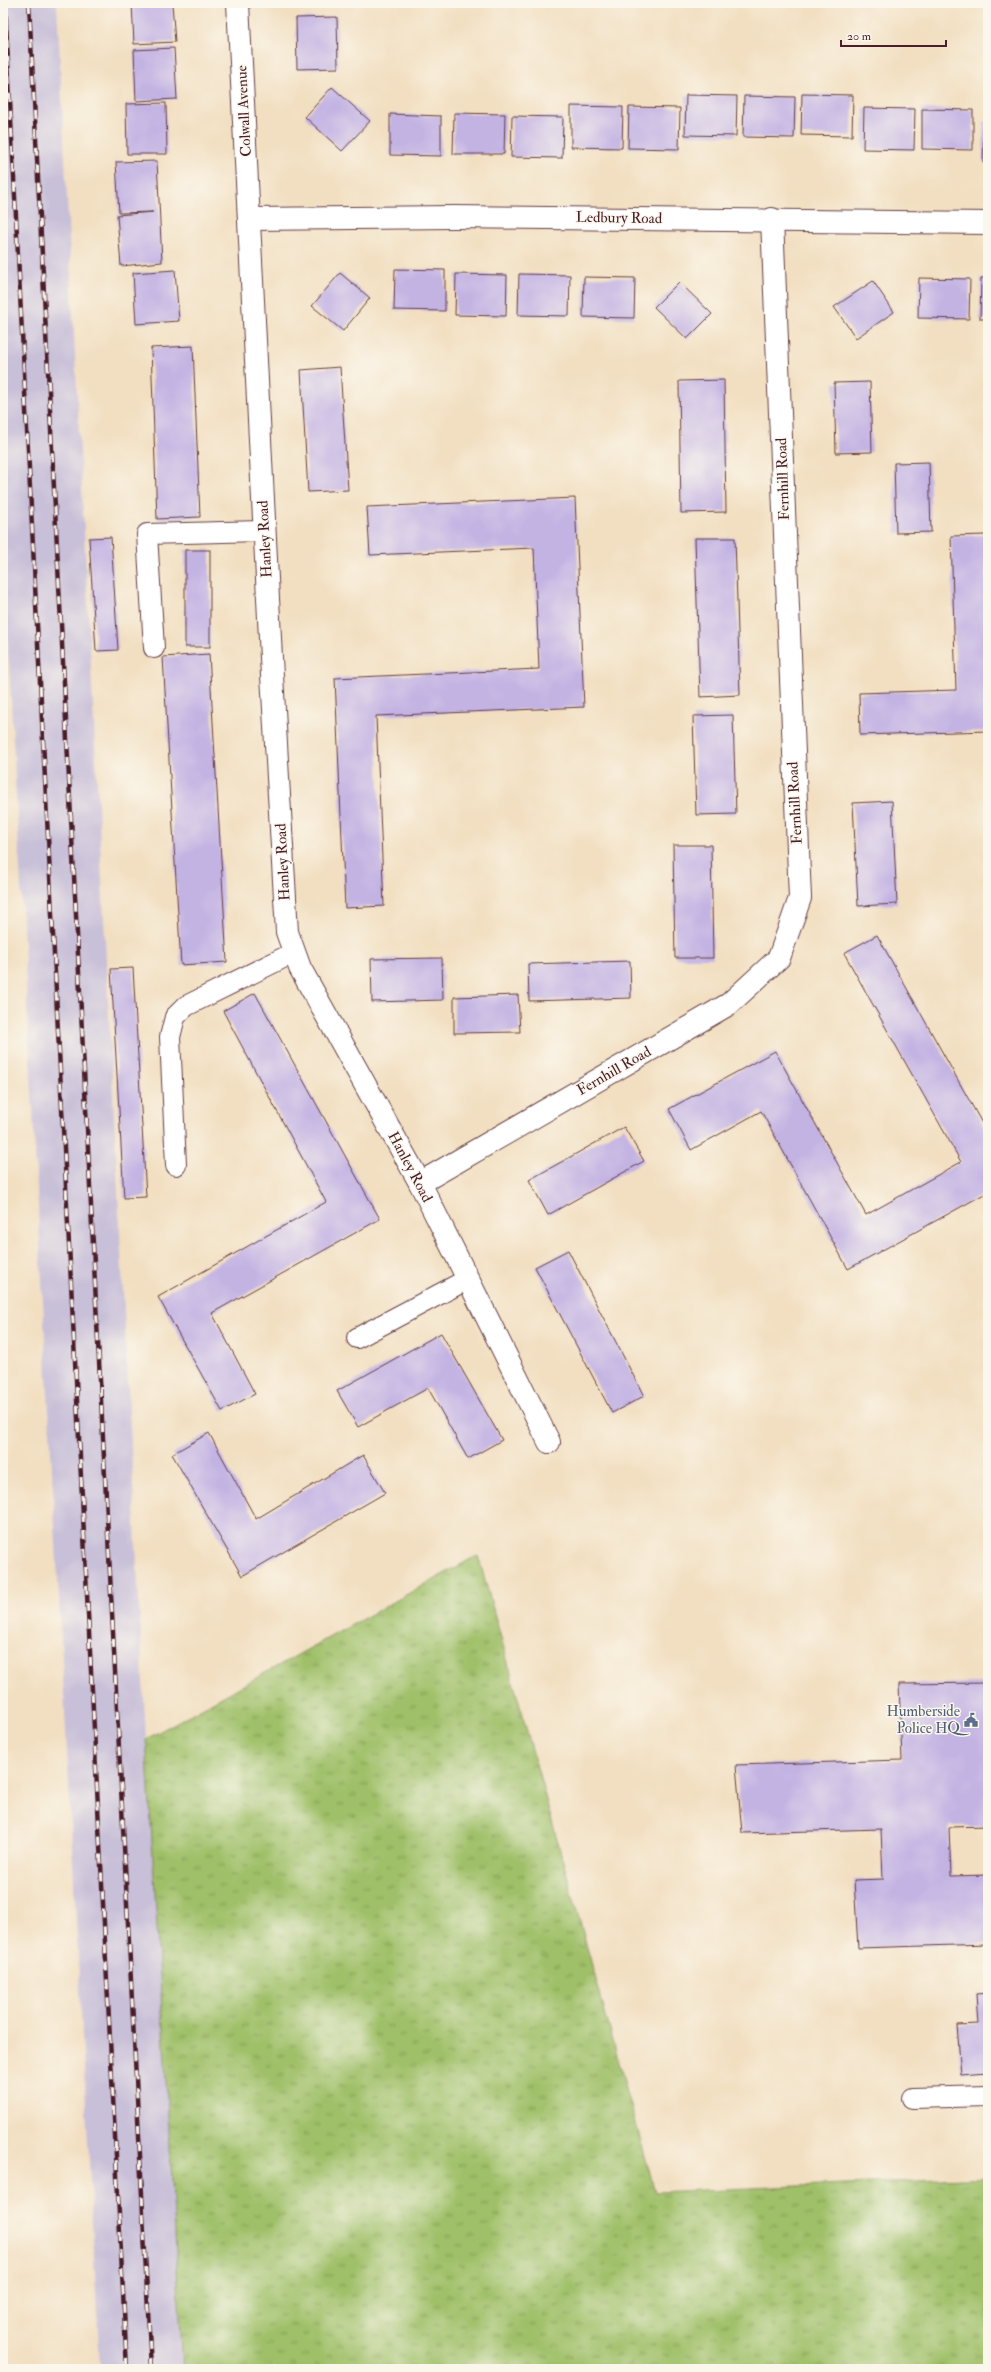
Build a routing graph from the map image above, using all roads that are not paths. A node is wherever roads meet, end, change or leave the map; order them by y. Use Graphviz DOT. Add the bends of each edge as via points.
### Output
graph roads {
  1 [pos="238,3"];
  2 [pos="250,219"];
  3 [pos="772,219"];
  4 [pos="988,223"];
  5 [pos="265,531"];
  6 [pos="154,648"];
  7 [pos="293,953"];
  8 [pos="176,1166"];
  9 [pos="420,1183"];
  10 [pos="468,1279"];
  11 [pos="357,1338"];
  12 [pos="549,1442"];
  13 [pos="988,2096"];
  14 [pos="912,2098"];
  1 -- 2 [label="street, Colwall Avenue"];
  2 -- 3 [label="street, Ledbury Road" via="455,216"];
  2 -- 5 [label="street, Hanley Road"];
  3 -- 4 [label="street, Ledbury Road"];
  3 -- 9 [label="street, Fernhill Road" via="800,898 779,958 728,1004"];
  5 -- 6 [label="lane" via="147,534"];
  5 -- 7 [label="street, Hanley Road" via="287,932"];
  7 -- 8 [label="lane" via="186,1006 175,1017 170,1037"];
  7 -- 9 [label="street, Hanley Road"];
  9 -- 10 [label="street, Hanley Road"];
  10 -- 11 [label="lane"];
  10 -- 12 [label="street, Hanley Road"];
  13 -- 14 [label="lane"];
}
